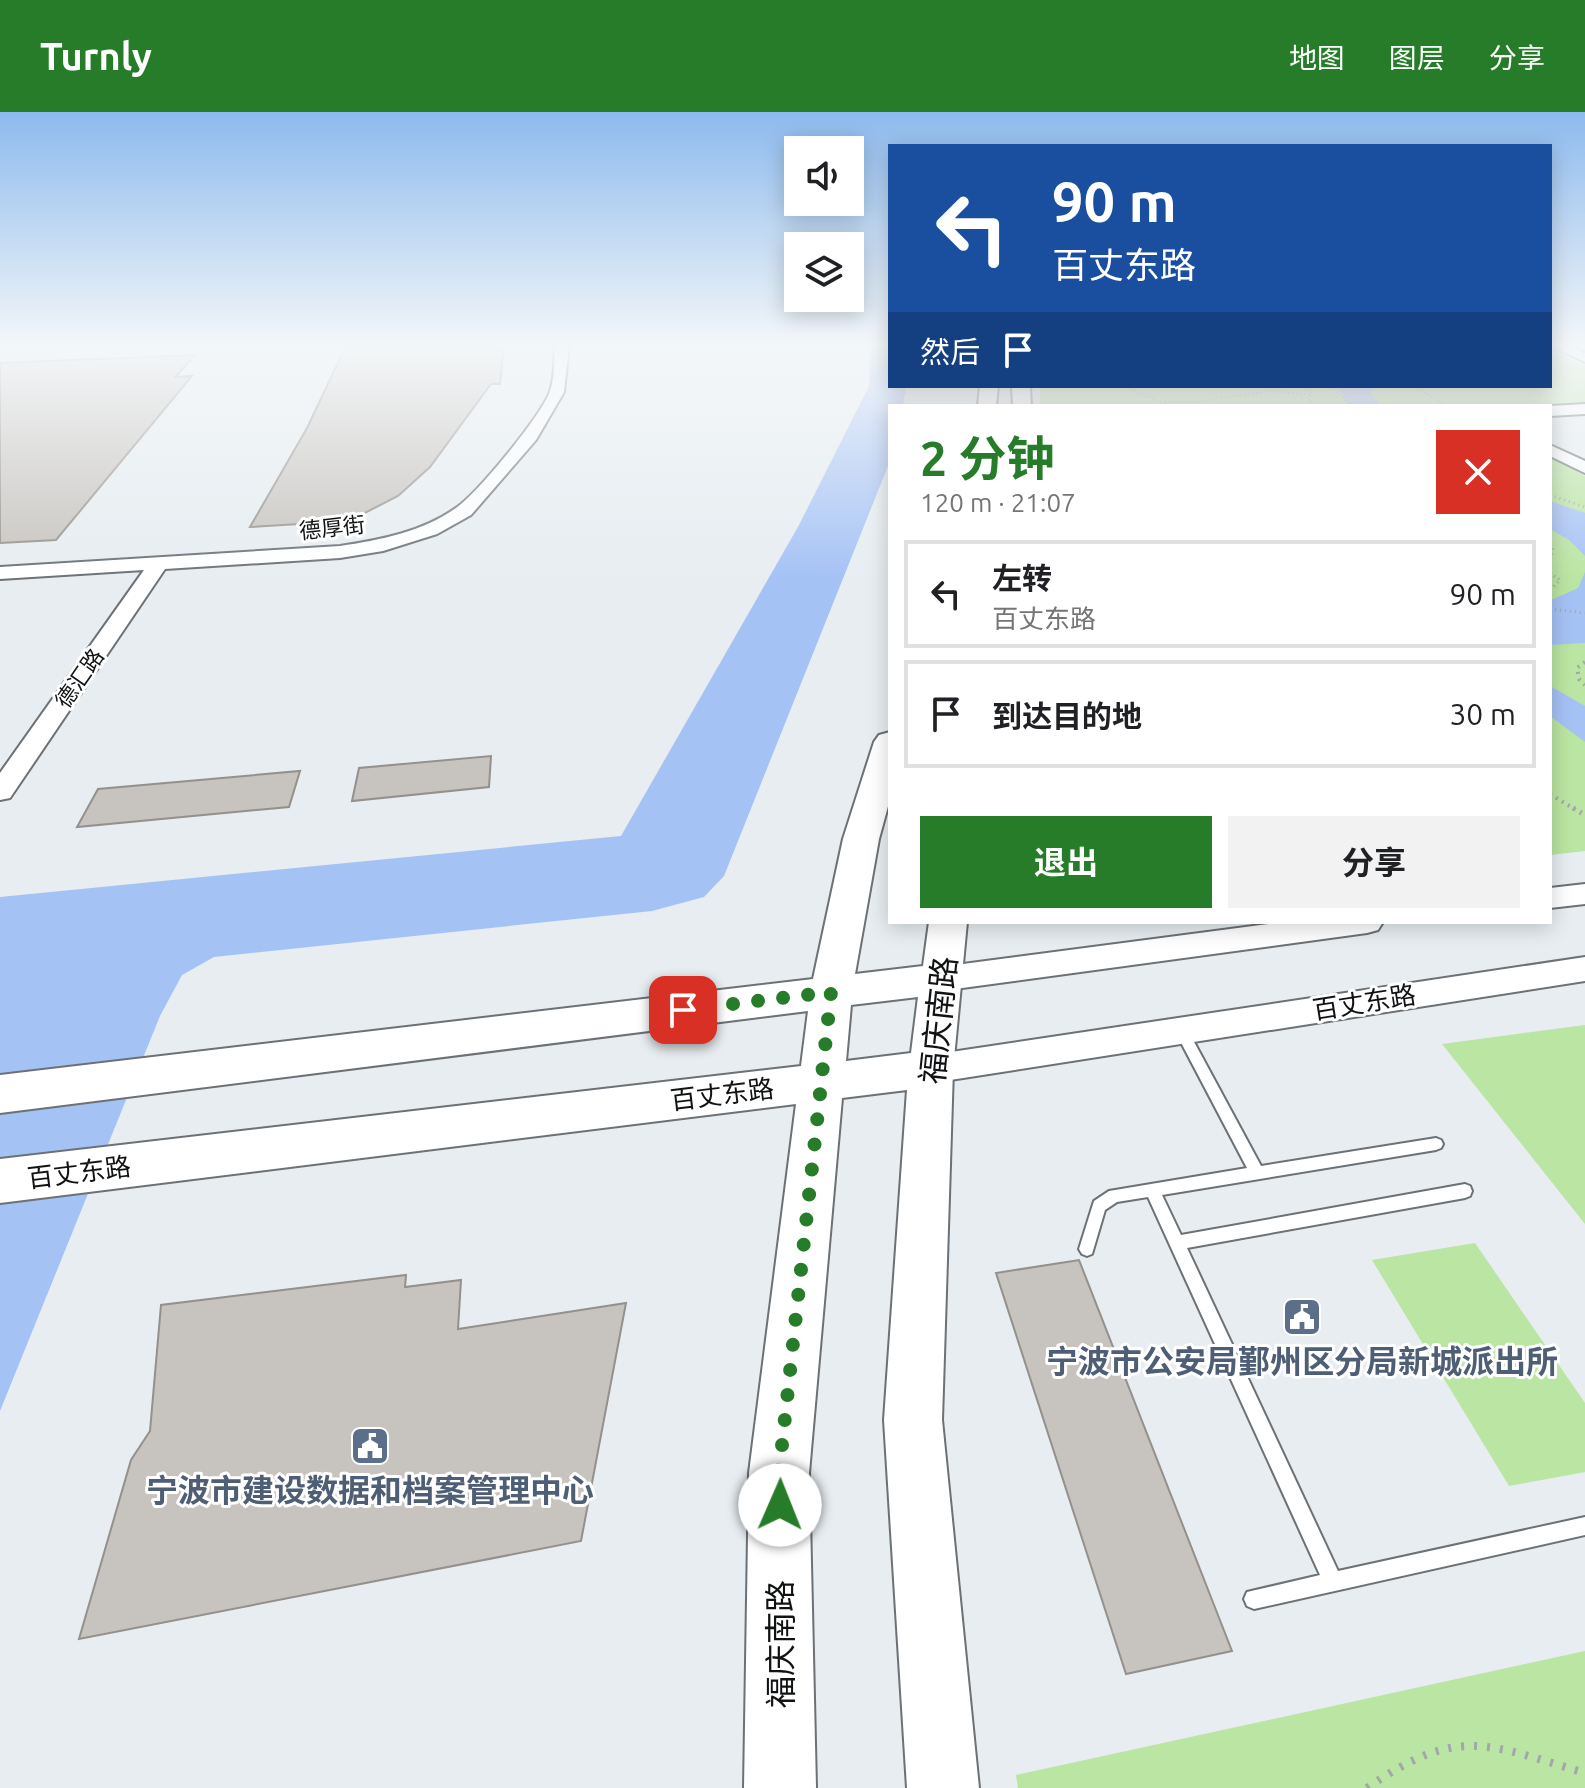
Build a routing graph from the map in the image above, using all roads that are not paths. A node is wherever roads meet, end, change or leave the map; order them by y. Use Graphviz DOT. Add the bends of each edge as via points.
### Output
graph roads {
  1 [pos="538,423"];
  2 [pos="1552,451"];
  3 [pos="1585,468"];
  4 [pos="159,563"];
  5 [pos="0,573"];
  6 [pos="888,749"];
  7 [pos="0,792"];
  8 [pos="1585,894"];
  9 [pos="1552,898"];
  10 [pos="948,924"];
  11 [pos="1352,924"];
  12 [pos="1585,969"];
  13 [pos="940,979"];
  14 [pos="831,992"];
  15 [pos="1180,1031"];
  16 [pos="931,1069"];
  17 [pos="821,1082"];
  18 [pos="0,1094"];
  19 [pos="1436,1144"];
  20 [pos="1257,1173"];
  21 [pos="0,1181"];
  22 [pos="1152,1190"];
  23 [pos="1465,1191"];
  24 [pos="1176,1243"];
  25 [pos="1087,1249"];
  26 [pos="1585,1526"];
  27 [pos="1333,1581"];
  28 [pos="1254,1599"];
  29 [pos="780,1788"];
  30 [pos="943,1788"];
  1 -- 4 [label="street, 德厚街" via="465,511 430,530 340,552"];
  2 -- 3 [label="street"];
  4 -- 5 [label="street, 德厚街"];
  4 -- 7 [label="street, 德汇路"];
  6 -- 14 [label="main road, 福庆南路" via="861,839"];
  8 -- 9 [label="street"];
  10 -- 13 [label="main road, 福庆南路"];
  11 -- 13 [label="street"];
  12 -- 15 [label="street, 百丈东路"];
  13 -- 14 [label="main road"];
  13 -- 16 [label="main road, 福庆南路"];
  14 -- 17 [label="main road, 福庆南路"];
  14 -- 18 [label="main road"];
  15 -- 16 [label="street, 百丈东路"];
  15 -- 20 [label="lane"];
  16 -- 17 [label="main road, 百丈东路"];
  16 -- 30 [label="main road, 福庆南路" via="913,1420"];
  17 -- 21 [label="main road, 百丈东路"];
  17 -- 29 [label="main road, 福庆南路" via="779,1473"];
  19 -- 20 [label="lane"];
  20 -- 22 [label="lane"];
  22 -- 24 [label="lane"];
  22 -- 25 [label="lane" via="1114,1196 1099,1206"];
  23 -- 24 [label="lane"];
  24 -- 27 [label="lane"];
  26 -- 27 [label="lane"];
  27 -- 28 [label="lane"];
}
